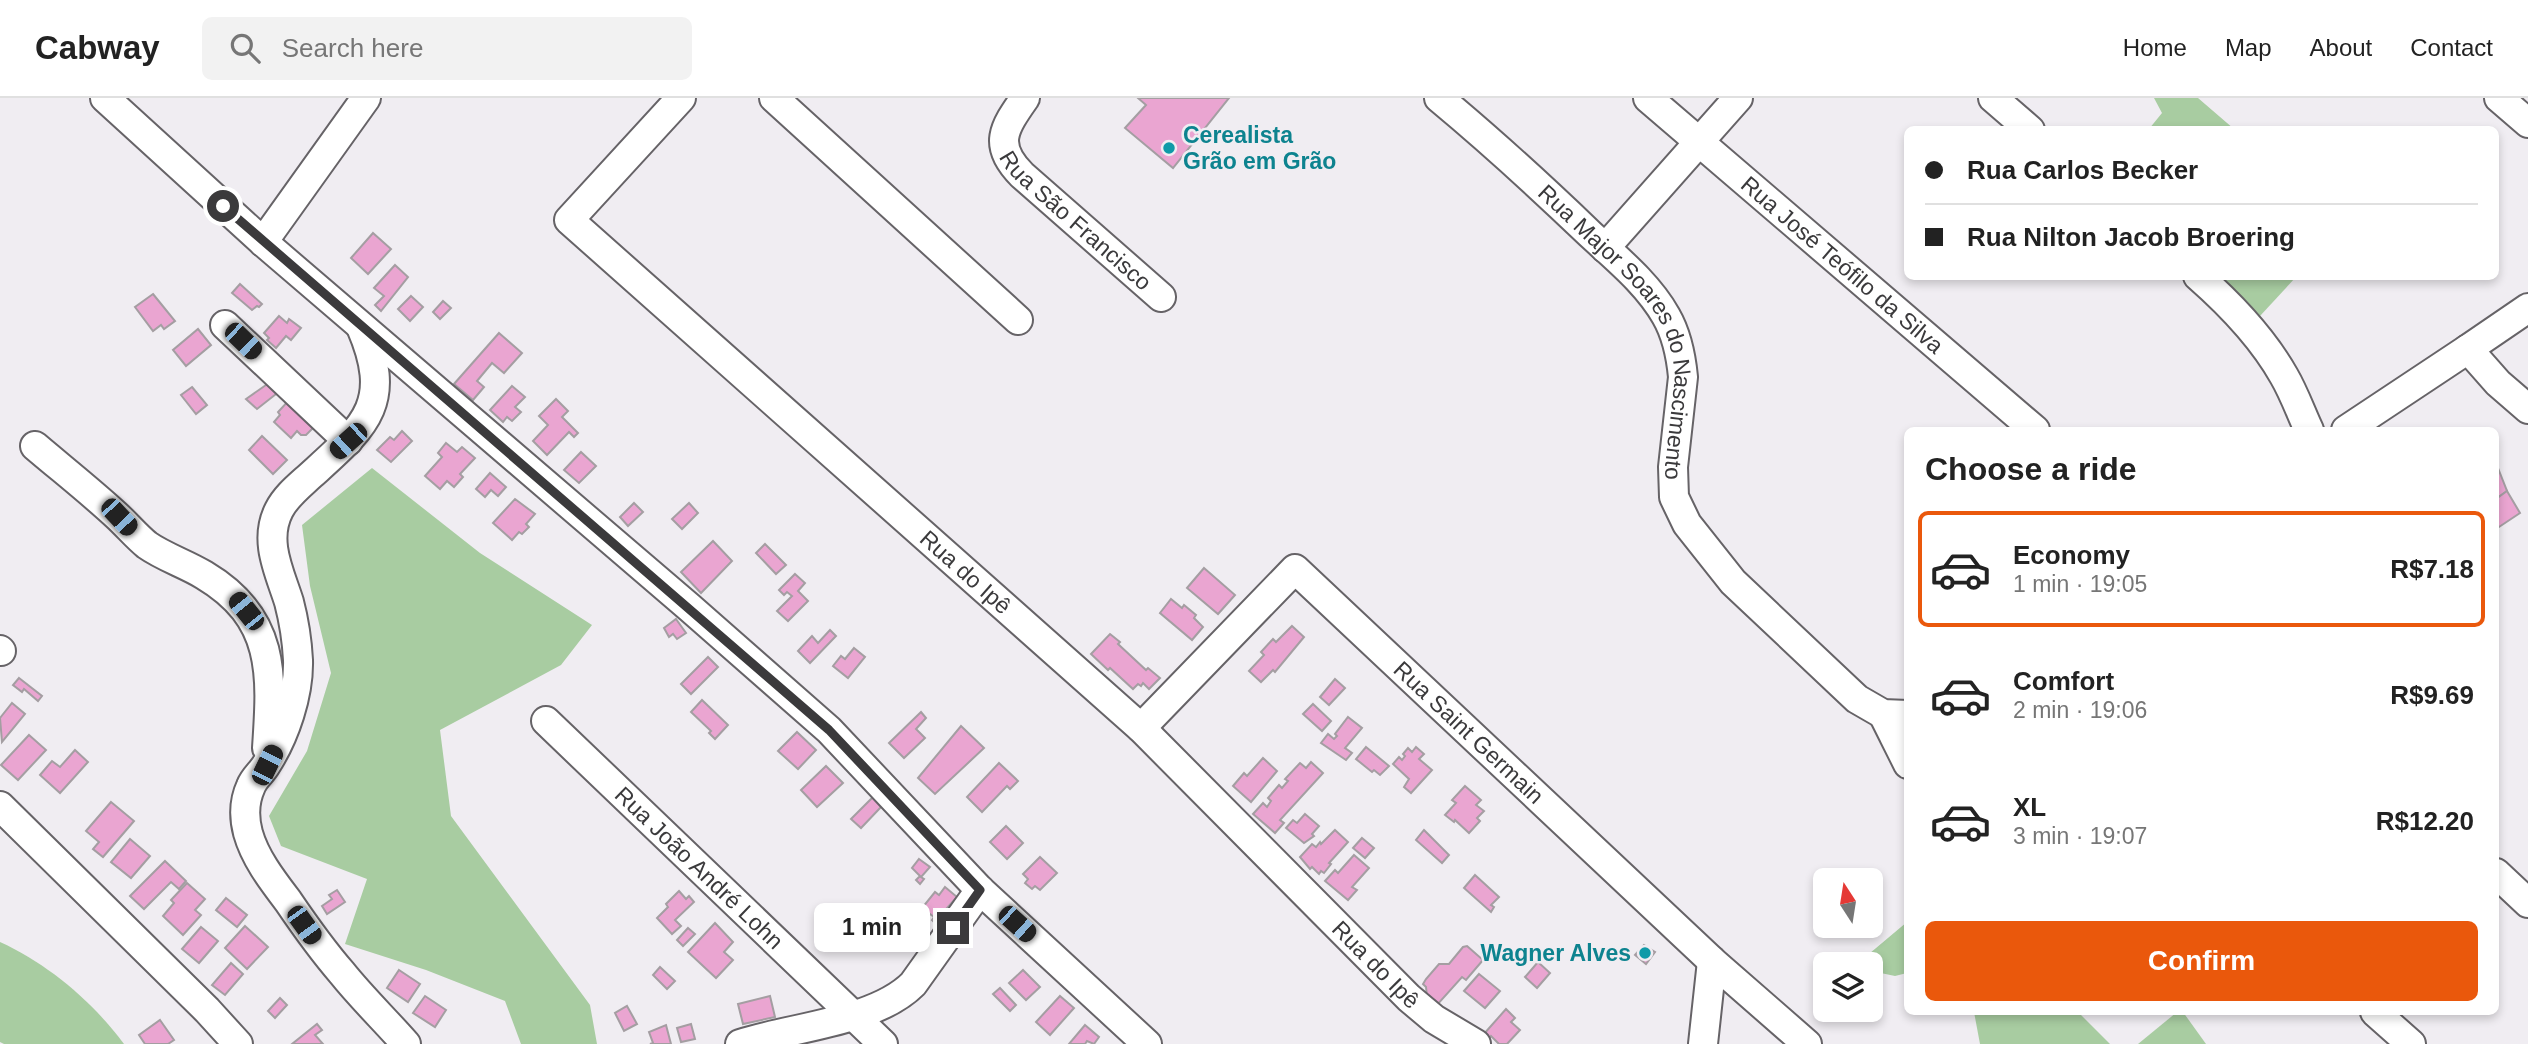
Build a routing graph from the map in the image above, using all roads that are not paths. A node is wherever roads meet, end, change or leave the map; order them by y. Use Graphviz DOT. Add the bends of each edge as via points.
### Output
graph roads {
  1 [pos="105,98"];
  2 [pos="366,98"];
  3 [pos="681,98"];
  4 [pos="774,98"];
  5 [pos="1025,98"];
  6 [pos="1439,98"];
  7 [pos="1648,98"];
  8 [pos="1738,98"];
  9 [pos="1993,98"];
  10 [pos="2500,98"];
  11 [pos="2528,123"];
  12 [pos="2025,126"];
  13 [pos="1699,142"];
  14 [pos="262,242"];
  15 [pos="1605,248"];
  16 [pos="2203,280"];
  17 [pos="1161,298"];
  18 [pos="2528,308"];
  19 [pos="1018,320"];
  20 [pos="225,325"];
  21 [pos="361,327"];
  22 [pos="2468,349"];
  23 [pos="2528,409"];
  24 [pos="2032,427"];
  25 [pos="2308,427"];
  26 [pos="2351,427"];
  27 [pos="348,441"];
  28 [pos="35,446"];
  29 [pos="1895,715"];
  30 [pos="546,720"];
  31 [pos="1141,728"];
  32 [pos="1904,749"];
  33 [pos="267,765"];
  34 [pos="0,806"];
  35 [pos="2499,876"];
  36 [pos="980,890"];
  37 [pos="2528,903"];
  38 [pos="1712,961"];
  39 [pos="853,1015"];
  40 [pos="2378,1015"];
  41 [pos="238,1044"];
  42 [pos="406,1044"];
  43 [pos="740,1044"];
  44 [pos="883,1044"];
  45 [pos="1147,1044"];
  46 [pos="1476,1044"];
  47 [pos="1703,1044"];
  48 [pos="1807,1044"];
  49 [pos="2411,1044"];
  1 -- 14 [label="street"];
  2 -- 14 [label="street"];
  3 -- 31 [label="street, Rua do Ipê" via="569,220"];
  4 -- 19 [label="street"];
  5 -- 17 [label="street, Rua São Francisco" via="1005,129 1003,146 1009,160"];
  6 -- 15 [label="street, Rua Major Soares do Nascimento" via="1506,153"];
  7 -- 13 [label="street, Rua José Teófilo da Silva"];
  8 -- 13 [label="street"];
  9 -- 12 [label="street"];
  10 -- 11 [label="street"];
  13 -- 15 [label="street"];
  13 -- 24 [label="street, Rua José Teófilo da Silva"];
  14 -- 21 [label="street"];
  15 -- 29 [label="street, Rua Major Soares do Nascimento" via="1656,300 1678,346 1683,377 1674,497 1687,524 1733,582 1857,699"];
  16 -- 25 [label="street" via="2258,336"];
  18 -- 22 [label="street"];
  20 -- 27 [label="street"];
  21 -- 27 [label="street" via="372,359 375,393 364,423"];
  21 -- 36 [label="street" via="829,730"];
  22 -- 23 [label="street"];
  22 -- 26 [label="street"];
  27 -- 33 [label="street" via="285,500 275,520 274,558 297,641 298,671 284,729"];
  28 -- 33 [label="street" via="147,545 205,576 236,599 256,623 270,684"];
  29 -- 32 [label="street"];
  30 -- 39 [label="street, Rua João André Lohn"];
  31 -- 38 [label="street, Rua Saint Germain" via="1295,569"];
  31 -- 46 [label="street, Rua do Ipê" via="1409,998"];
  33 -- 42 [label="street" via="251,785 245,809 256,854 321,947"];
  34 -- 41 [label="street"];
  35 -- 37 [label="street"];
  36 -- 39 [label="street" via="913,984 893,1000"];
  36 -- 45 [label="street"];
  38 -- 47 [label="street"];
  38 -- 48 [label="street, Rua Saint Germain"];
  39 -- 43 [label="street"];
  39 -- 44 [label="street, Rua João André Lohn"];
  40 -- 49 [label="street"];
}
